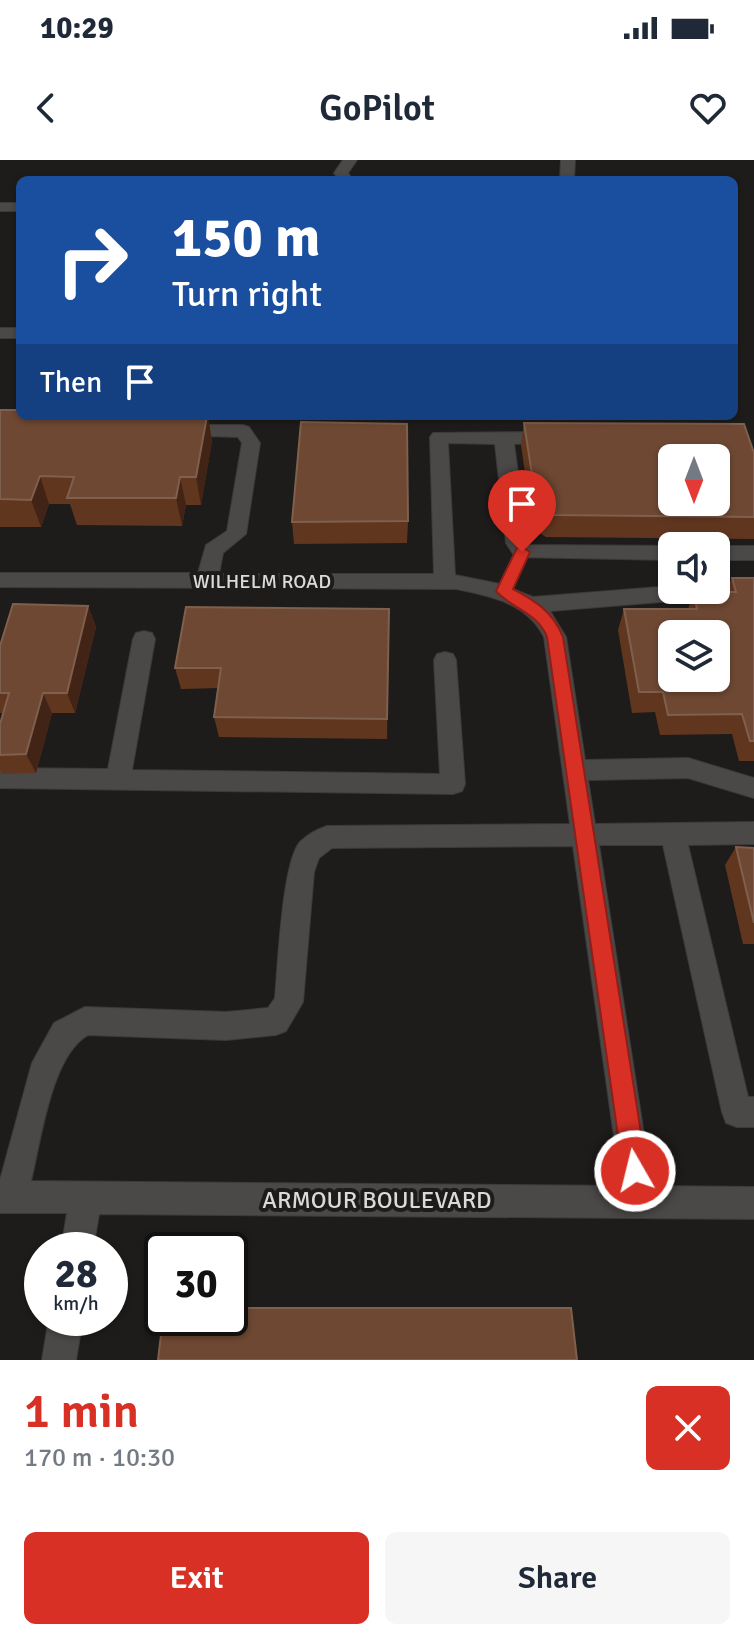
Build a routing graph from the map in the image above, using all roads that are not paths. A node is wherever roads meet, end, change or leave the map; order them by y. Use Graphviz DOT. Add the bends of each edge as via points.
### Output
graph roads {
  1 [pos="167,431"];
  2 [pos="504,438"];
  3 [pos="566,438"];
  4 [pos="730,553"];
  5 [pos="754,553"];
  6 [pos="658,556"];
  7 [pos="0,580"];
  8 [pos="207,581"];
  9 [pos="445,582"];
  10 [pos="517,582"];
  11 [pos="754,594"];
  12 [pos="144,639"];
  13 [pos="445,660"];
  14 [pos="576,770"];
  15 [pos="0,778"];
  16 [pos="118,780"];
  17 [pos="754,788"];
  18 [pos="673,833"];
  19 [pos="754,833"];
  20 [pos="586,834"];
  21 [pos="754,1112"];
  22 [pos="6,1197"];
  23 [pos="86,1198"];
  24 [pos="639,1202"];
  25 [pos="754,1203"];
  26 [pos="80,1232"];
  27 [pos="63,1336"];
  28 [pos="59,1360"];
  1 -- 8 [label="street" via="243,431 251,443 236,534 213,550"];
  2 -- 3 [label="street"];
  2 -- 9 [label="street" via="439,437"];
  2 -- 10 [label="street"];
  4 -- 5 [label="street"];
  6 -- 10 [label="street"];
  7 -- 8 [label="street, WILHELM ROAD"];
  8 -- 9 [label="street, WILHELM ROAD"];
  9 -- 10 [label="street, WILHELM ROAD"];
  10 -- 11 [label="street"];
  10 -- 14 [label="street" via="555,637"];
  12 -- 16 [label="street"];
  13 -- 16 [label="street" via="453,784"];
  14 -- 17 [label="street" via="688,768"];
  14 -- 20 [label="street"];
  15 -- 16 [label="street"];
  18 -- 19 [label="street"];
  18 -- 20 [label="street"];
  18 -- 21 [label="street" via="737,1112"];
  20 -- 22 [label="street" via="327,837 308,851 301,872 289,1002 276,1021 226,1026 85,1021 64,1033 47,1063"];
  20 -- 24 [label="street"];
  22 -- 23 [label="street, ARMOUR BOULEVARD"];
  23 -- 24 [label="street, ARMOUR BOULEVARD"];
  23 -- 26 [label="street"];
  24 -- 25 [label="street, ARMOUR BOULEVARD"];
  27 -- 28 [label="street"];
}
